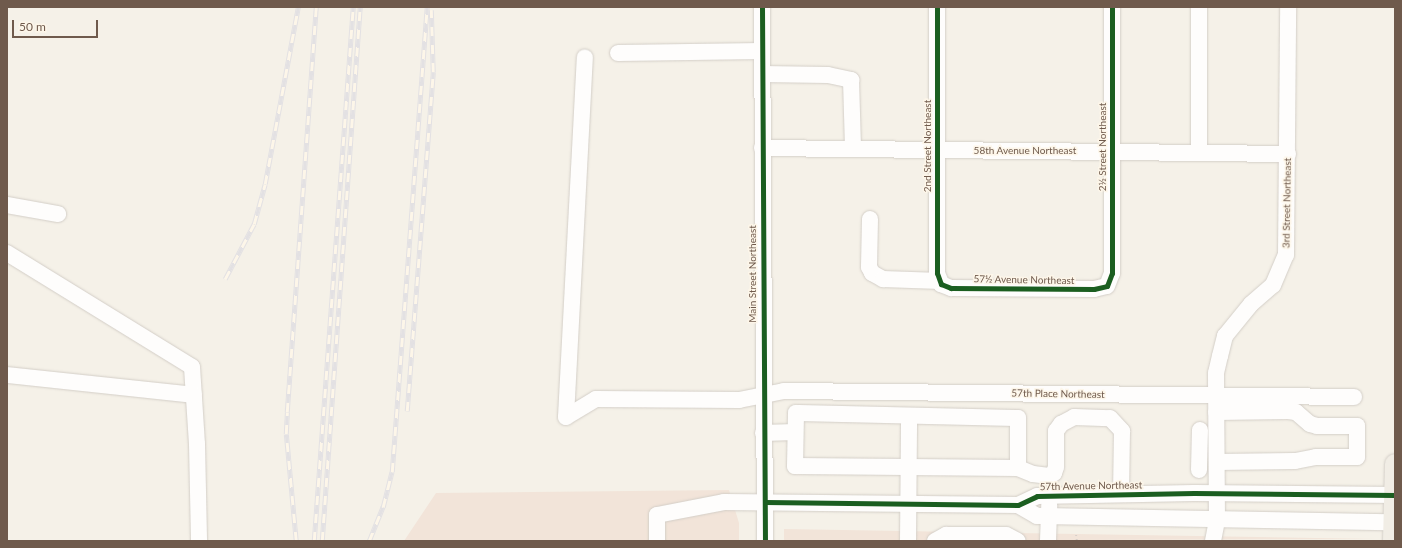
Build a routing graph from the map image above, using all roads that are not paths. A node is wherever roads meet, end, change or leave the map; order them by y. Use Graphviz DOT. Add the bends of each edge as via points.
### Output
graph roads {
  1 [pos="762,7"];
  2 [pos="937,7"];
  3 [pos="1112,7"];
  4 [pos="1199,7"];
  5 [pos="1288,7"];
  6 [pos="762,51"];
  7 [pos="618,53"];
  8 [pos="585,58"];
  9 [pos="762,74"];
  10 [pos="762,148"];
  11 [pos="853,149"];
  12 [pos="938,150"];
  13 [pos="1112,152"];
  14 [pos="1200,153"];
  15 [pos="1288,154"];
  16 [pos="7,205"];
  17 [pos="58,214"];
  18 [pos="870,219"];
  19 [pos="7,253"];
  20 [pos="940,282"];
  21 [pos="1107,286"];
  22 [pos="7,375"];
  23 [pos="194,395"];
  24 [pos="762,395"];
  25 [pos="1354,397"];
  26 [pos="1216,404"];
  27 [pos="909,416"];
  28 [pos="1200,430"];
  29 [pos="795,432"];
  30 [pos="763,433"];
  31 [pos="1217,462"];
  32 [pos="1395,464"];
  33 [pos="909,466"];
  34 [pos="1018,468"];
  35 [pos="1199,470"];
  36 [pos="1049,476"];
  37 [pos="1121,494"];
  38 [pos="1218,494"];
  39 [pos="1049,496"];
  40 [pos="1395,496"];
  41 [pos="765,502"];
  42 [pos="908,504"];
  43 [pos="1018,505"];
  44 [pos="1049,516"];
  45 [pos="1217,520"];
  46 [pos="1394,528"];
  47 [pos="199,541"];
  48 [pos="657,541"];
  49 [pos="765,541"];
  50 [pos="908,541"];
  51 [pos="936,541"];
  52 [pos="1018,541"];
  53 [pos="1048,541"];
  54 [pos="1213,541"];
  1 -- 6 [label="street, Main Street Northeast"];
  2 -- 12 [label="street, 2nd Street Northeast"];
  3 -- 13 [label="street, 2½ Street Northeast"];
  4 -- 14 [label="street"];
  5 -- 15 [label="street, 3rd Street Northeast"];
  6 -- 7 [label="street"];
  6 -- 9 [label="street, Main Street Northeast"];
  8 -- 24 [label="street, 57th Place Northeast" via="566,417 596,399 739,400"];
  9 -- 10 [label="street, Main Street Northeast"];
  9 -- 11 [label="street" via="828,75 851,80"];
  10 -- 11 [label="street, 58th Avenue Northeast"];
  10 -- 24 [label="street, Main Street Northeast"];
  11 -- 12 [label="street, 58th Avenue Northeast"];
  12 -- 13 [label="street, 58th Avenue Northeast"];
  12 -- 20 [label="street, 2nd Street Northeast" via="937,273"];
  13 -- 14 [label="street, 58th Avenue Northeast"];
  13 -- 21 [label="street, 2½ Street Northeast" via="1112,273"];
  14 -- 15 [label="street, 58th Avenue Northeast"];
  15 -- 26 [label="street, 3rd Street Northeast" via="1286,255 1282,270 1273,285 1246,309 1225,336 1216,373"];
  16 -- 17 [label="street"];
  18 -- 20 [label="street, 57½ Avenue Northeast" via="872,273 883,279"];
  19 -- 23 [label="street" via="192,367"];
  20 -- 21 [label="street, 57½ Avenue Northeast" via="951,288 1094,290"];
  22 -- 23 [label="street"];
  23 -- 47 [label="street"];
  24 -- 26 [label="street, 57th Place Northeast" via="784,391"];
  24 -- 30 [label="street, Main Street Northeast"];
  25 -- 26 [label="street, 57th Place Northeast"];
  26 -- 31 [label="street, 3rd Street Northeast"];
  26 -- 31 [label="street" via="1296,412 1310,424 1317,426 1357,426 1357,457"];
  27 -- 29 [label="street" via="796,413"];
  27 -- 33 [label="street"];
  27 -- 34 [label="street" via="1018,418"];
  28 -- 35 [label="street"];
  29 -- 30 [label="street"];
  29 -- 33 [label="street" via="795,466"];
  30 -- 41 [label="street, Main Street Northeast"];
  31 -- 38 [label="street, 3rd Street Northeast"];
  32 -- 40 [label="main road"];
  33 -- 34 [label="street"];
  33 -- 42 [label="street"];
  34 -- 36 [label="street" via="1033,474"];
  36 -- 37 [label="street" via="1054,473 1056,467 1056,431 1061,424 1074,417 1105,416 1115,421 1122,431"];
  36 -- 39 [label="street"];
  37 -- 38 [label="street, 57th Avenue Northeast"];
  37 -- 39 [label="street, 57th Avenue Northeast"];
  38 -- 40 [label="street, 57th Avenue Northeast"];
  38 -- 45 [label="street, 3rd Street Northeast"];
  39 -- 43 [label="street, 57th Avenue Northeast" via="1037,496"];
  39 -- 44 [label="street"];
  40 -- 46 [label="main road"];
  41 -- 42 [label="street, 57th Avenue Northeast"];
  41 -- 48 [label="street, 57th Avenue Northeast" via="711,503 657,515"];
  41 -- 49 [label="street, Main Street Northeast"];
  42 -- 43 [label="street, 57th Avenue Northeast"];
  42 -- 50 [label="street"];
  43 -- 44 [label="street, 57th Avenue Northeast" via="1037,516"];
  44 -- 45 [label="street, 57th Avenue Northeast"];
  44 -- 53 [label="street"];
  45 -- 46 [label="street, 57th Avenue Northeast"];
  45 -- 54 [label="street, 3rd Street Northeast"];
  51 -- 52 [label="street" via="946,535 1006,536"];
}
